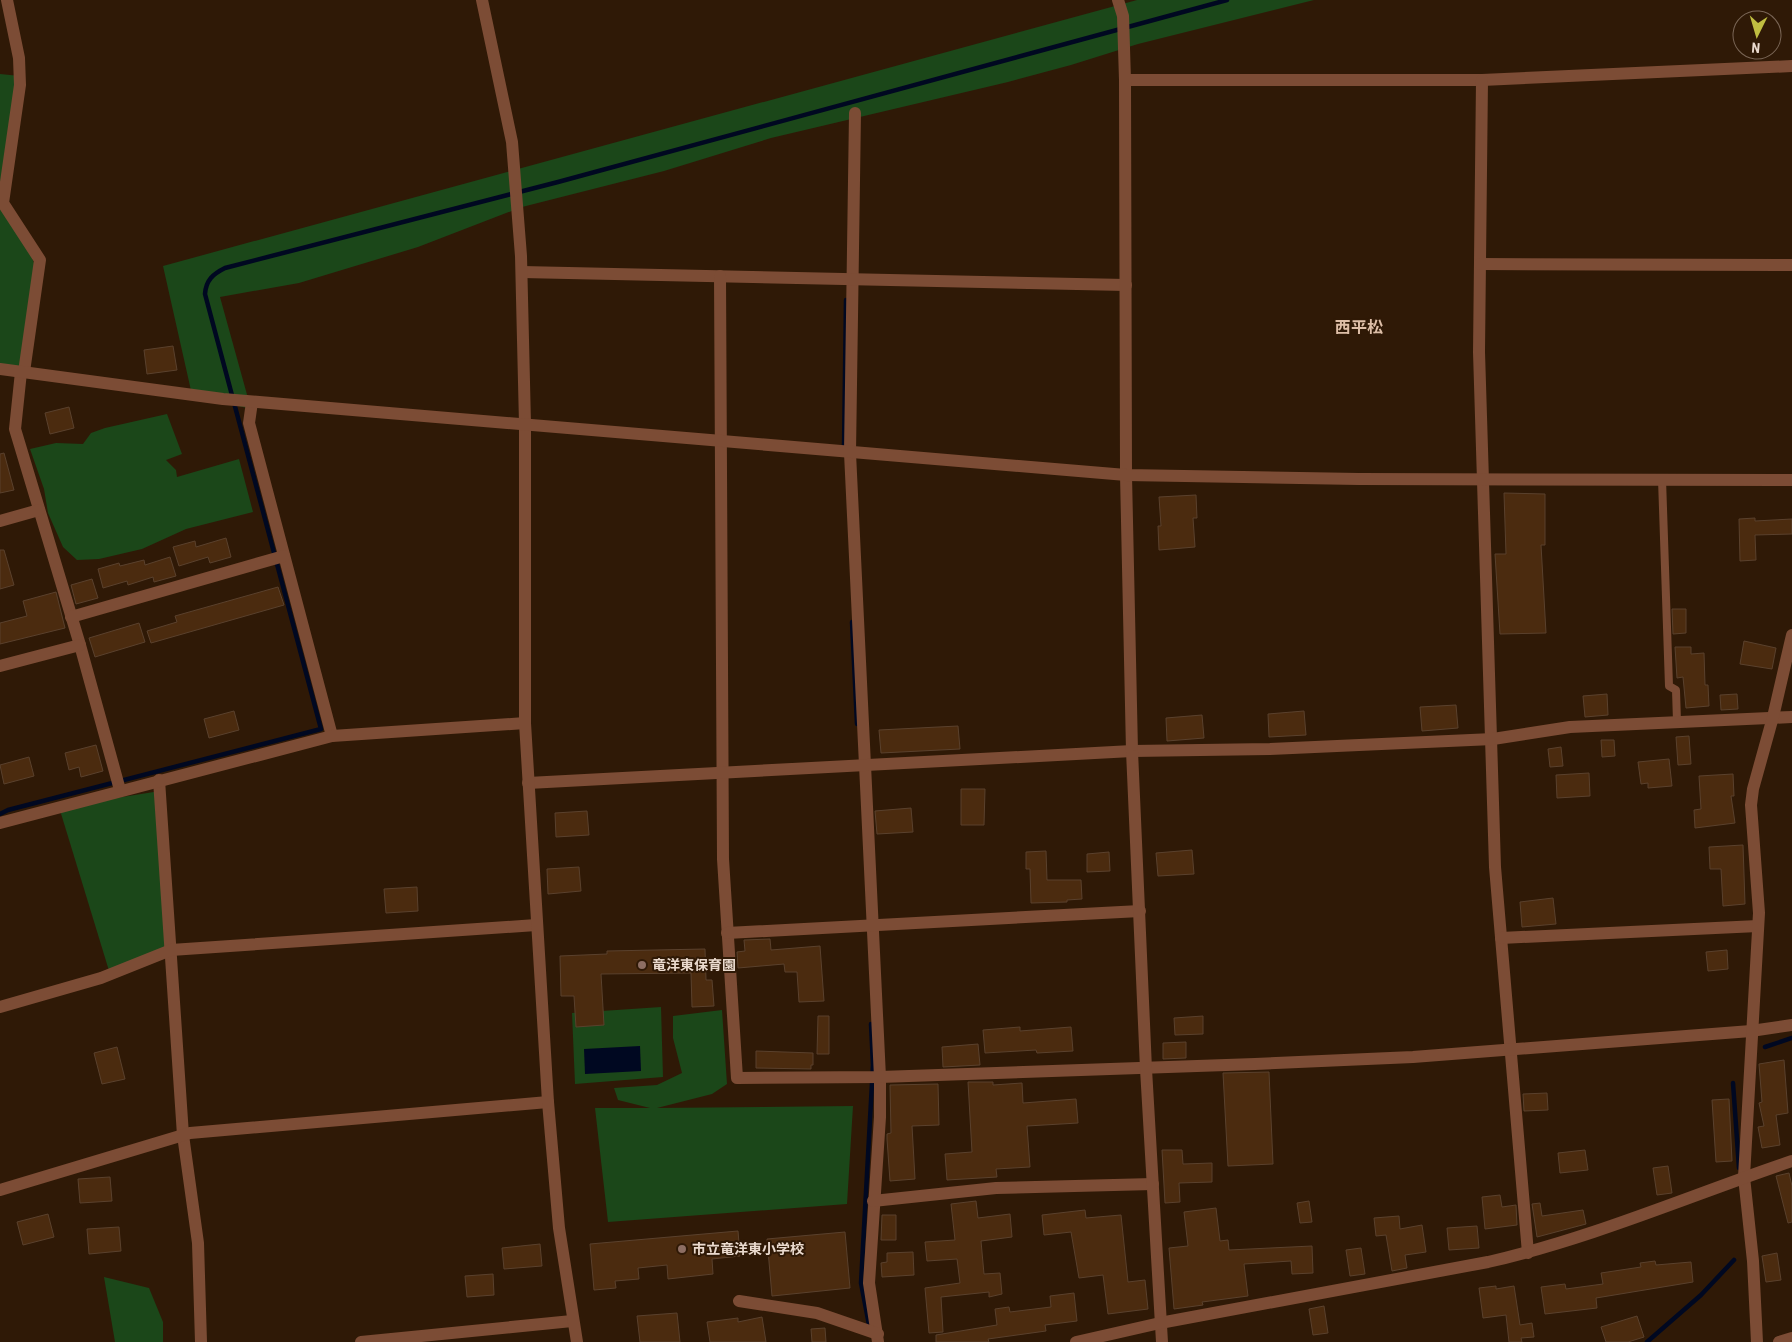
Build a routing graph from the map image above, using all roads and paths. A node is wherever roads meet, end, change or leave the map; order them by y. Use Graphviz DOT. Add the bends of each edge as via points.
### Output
graph roads {
  1 [pos="7,0"];
  2 [pos="482,0"];
  3 [pos="1118,0"];
  4 [pos="1792,66"];
  5 [pos="1125,80"];
  6 [pos="1482,80"];
  7 [pos="855,113"];
  8 [pos="1480,264"];
  9 [pos="1792,266"];
  10 [pos="522,272"];
  11 [pos="720,276"];
  12 [pos="853,280"];
  13 [pos="1126,285"];
  14 [pos="0,369"];
  15 [pos="22,372"];
  16 [pos="252,402"];
  17 [pos="525,424"];
  18 [pos="721,442"];
  19 [pos="850,453"];
  20 [pos="1126,475"];
  21 [pos="1483,479"];
  22 [pos="1662,479"];
  23 [pos="1792,480"];
  24 [pos="39,510"];
  25 [pos="0,521"];
  26 [pos="284,556"];
  27 [pos="71,617"];
  28 [pos="1792,635"];
  29 [pos="80,645"];
  30 [pos="0,666"];
  31 [pos="1773,717"];
  32 [pos="1792,717"];
  33 [pos="1677,722"];
  34 [pos="525,723"];
  35 [pos="332,736"];
  36 [pos="1493,739"];
  37 [pos="1132,751"];
  38 [pos="864,766"];
  39 [pos="722,772"];
  40 [pos="159,780"];
  41 [pos="528,783"];
  42 [pos="120,790"];
  43 [pos="0,824"];
  44 [pos="1140,911"];
  45 [pos="872,924"];
  46 [pos="536,925"];
  47 [pos="1758,926"];
  48 [pos="727,933"];
  49 [pos="1501,938"];
  50 [pos="171,950"];
  51 [pos="0,1008"];
  52 [pos="1792,1025"];
  53 [pos="1751,1031"];
  54 [pos="1511,1050"];
  55 [pos="1146,1069"];
  56 [pos="880,1077"];
  57 [pos="548,1102"];
  58 [pos="184,1135"];
  59 [pos="1792,1161"];
  60 [pos="1744,1177"];
  61 [pos="1153,1184"];
  62 [pos="0,1190"];
  63 [pos="873,1201"];
  64 [pos="1528,1253"];
  65 [pos="739,1301"];
  66 [pos="572,1321"];
  67 [pos="1160,1323"];
  68 [pos="878,1338"];
  69 [pos="1792,1338"];
  70 [pos="201,1342"];
  71 [pos="362,1342"];
  72 [pos="577,1342"];
  73 [pos="1076,1342"];
  74 [pos="1162,1342"];
  75 [pos="1757,1342"];
  76 [pos="1779,1342"];
  1 -- 15 [label="street" via="19,58 20,85 3,203 40,260"];
  2 -- 10 [label="street" via="512,142"];
  3 -- 5 [label="street" via="1123,16"];
  4 -- 6 [label="street"];
  5 -- 6 [label="street"];
  5 -- 13 [label="street"];
  6 -- 8 [label="street"];
  7 -- 12 [label="street"];
  8 -- 9 [label="street"];
  8 -- 21 [label="street"];
  10 -- 11 [label="street"];
  10 -- 17 [label="street"];
  11 -- 12 [label="street"];
  11 -- 18 [label="street"];
  12 -- 13 [label="street"];
  12 -- 19 [label="street"];
  13 -- 20 [label="street"];
  14 -- 15 [label="street"];
  15 -- 16 [label="street"];
  15 -- 24 [label="street" via="15,429"];
  16 -- 17 [label="street"];
  16 -- 26 [label="street" via="249,423"];
  17 -- 18 [label="street"];
  17 -- 34 [label="street"];
  18 -- 19 [label="street"];
  18 -- 39 [label="street"];
  19 -- 20 [label="street"];
  19 -- 38 [label="street"];
  20 -- 21 [label="street"];
  20 -- 37 [label="street"];
  21 -- 22 [label="street"];
  21 -- 36 [label="street"];
  22 -- 23 [label="street"];
  22 -- 33 [label="lane" via="1669,686 1676,690"];
  24 -- 25 [label="street"];
  24 -- 27 [label="street"];
  26 -- 27 [label="street"];
  26 -- 35 [label="street"];
  27 -- 29 [label="street"];
  28 -- 31 [label="street"];
  29 -- 30 [label="street"];
  29 -- 42 [label="street"];
  31 -- 32 [label="street"];
  31 -- 33 [label="street"];
  31 -- 47 [label="street" via="1751,805"];
  33 -- 36 [label="street" via="1570,727"];
  34 -- 35 [label="street"];
  34 -- 41 [label="street"];
  35 -- 40 [label="street"];
  36 -- 37 [label="street" via="1270,749"];
  36 -- 49 [label="street" via="1495,867"];
  37 -- 38 [label="street"];
  37 -- 44 [label="street"];
  38 -- 39 [label="street"];
  38 -- 45 [label="street"];
  39 -- 41 [label="street"];
  39 -- 48 [label="street" via="722,859"];
  40 -- 42 [label="street"];
  40 -- 50 [label="street"];
  41 -- 46 [label="street"];
  42 -- 43 [label="street"];
  44 -- 45 [label="street"];
  44 -- 55 [label="street"];
  45 -- 48 [label="street"];
  45 -- 56 [label="street"];
  46 -- 50 [label="street"];
  46 -- 57 [label="street"];
  47 -- 49 [label="street"];
  47 -- 53 [label="street"];
  48 -- 56 [label="street" via="737,1078"];
  49 -- 54 [label="street"];
  50 -- 51 [label="street" via="101,978"];
  50 -- 58 [label="street"];
  52 -- 53 [label="street"];
  53 -- 54 [label="street"];
  53 -- 60 [label="street"];
  54 -- 55 [label="street"];
  54 -- 64 [label="street"];
  55 -- 56 [label="street"];
  55 -- 61 [label="street"];
  56 -- 63 [label="street"];
  57 -- 58 [label="street"];
  57 -- 66 [label="street"];
  58 -- 62 [label="street"];
  58 -- 70 [label="street" via="198,1243"];
  59 -- 60 [label="street"];
  60 -- 64 [label="street" via="1636,1219"];
  60 -- 75 [label="street"];
  61 -- 63 [label="street" via="996,1188"];
  61 -- 67 [label="street"];
  63 -- 68 [label="street" via="869,1283"];
  64 -- 67 [label="street"];
  65 -- 68 [label="street" via="817,1313"];
  66 -- 71 [label="street"];
  66 -- 72 [label="street"];
  67 -- 73 [label="street"];
  67 -- 74 [label="street"];
  69 -- 76 [label="street"];
}
